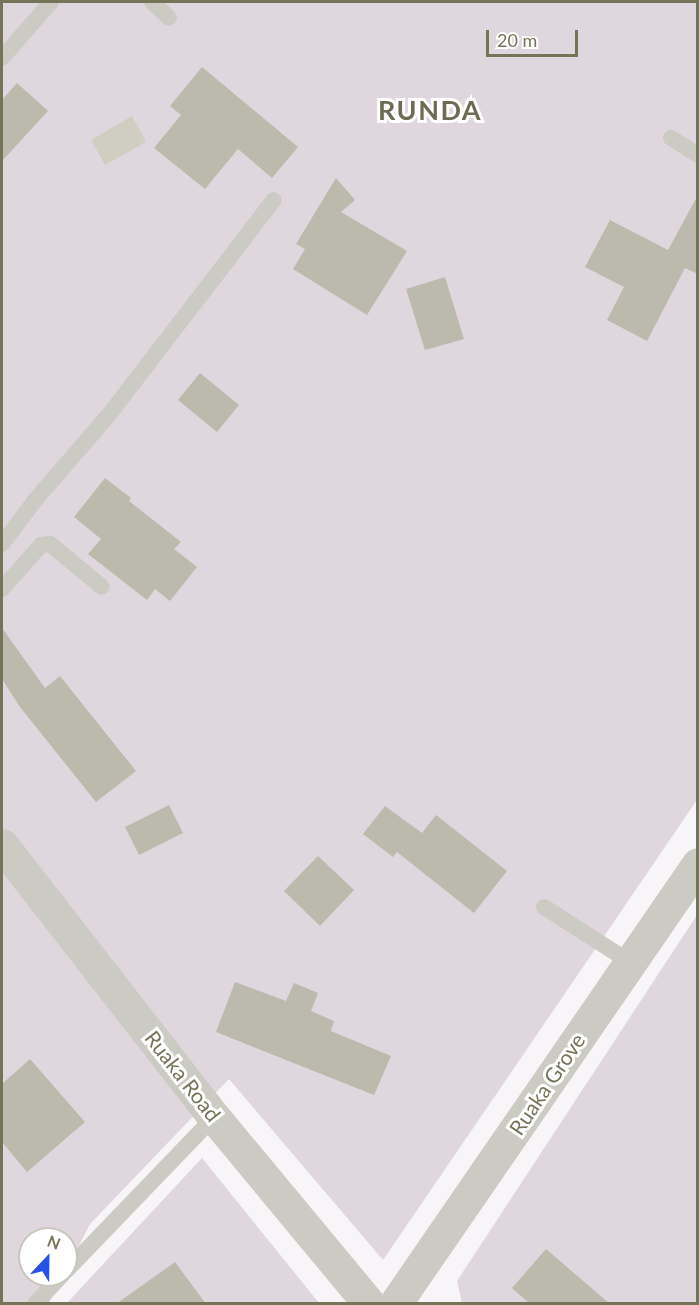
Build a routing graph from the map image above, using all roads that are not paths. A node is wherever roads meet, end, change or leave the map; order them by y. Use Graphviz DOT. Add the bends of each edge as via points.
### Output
graph roads {
  1 [pos="51,2"];
  2 [pos="152,2"];
  3 [pos="169,18"];
  4 [pos="2,58"];
  5 [pos="671,138"];
  6 [pos="698,155"];
  7 [pos="274,200"];
  8 [pos="2,544"];
  9 [pos="102,587"];
  10 [pos="2,589"];
  11 [pos="2,845"];
  12 [pos="698,864"];
  13 [pos="544,907"];
  14 [pos="630,962"];
  15 [pos="214,1118"];
  16 [pos="78,1259"];
  17 [pos="51,1287"];
  18 [pos="35,1304"];
  19 [pos="369,1304"];
  20 [pos="395,1304"];
  1 -- 4 [label="lane"];
  2 -- 3 [label="lane"];
  5 -- 6 [label="lane"];
  7 -- 8 [label="lane" via="108,416"];
  9 -- 10 [label="lane" via="50,544 41,546"];
  11 -- 15 [label="street, Ruaka Road"];
  12 -- 14 [label="street, Ruaka Grove"];
  13 -- 14 [label="lane"];
  14 -- 20 [label="street, Ruaka Grove"];
  15 -- 16 [label="lane"];
  15 -- 19 [label="street, Ruaka Road"];
  17 -- 18 [label="lane"];
}
